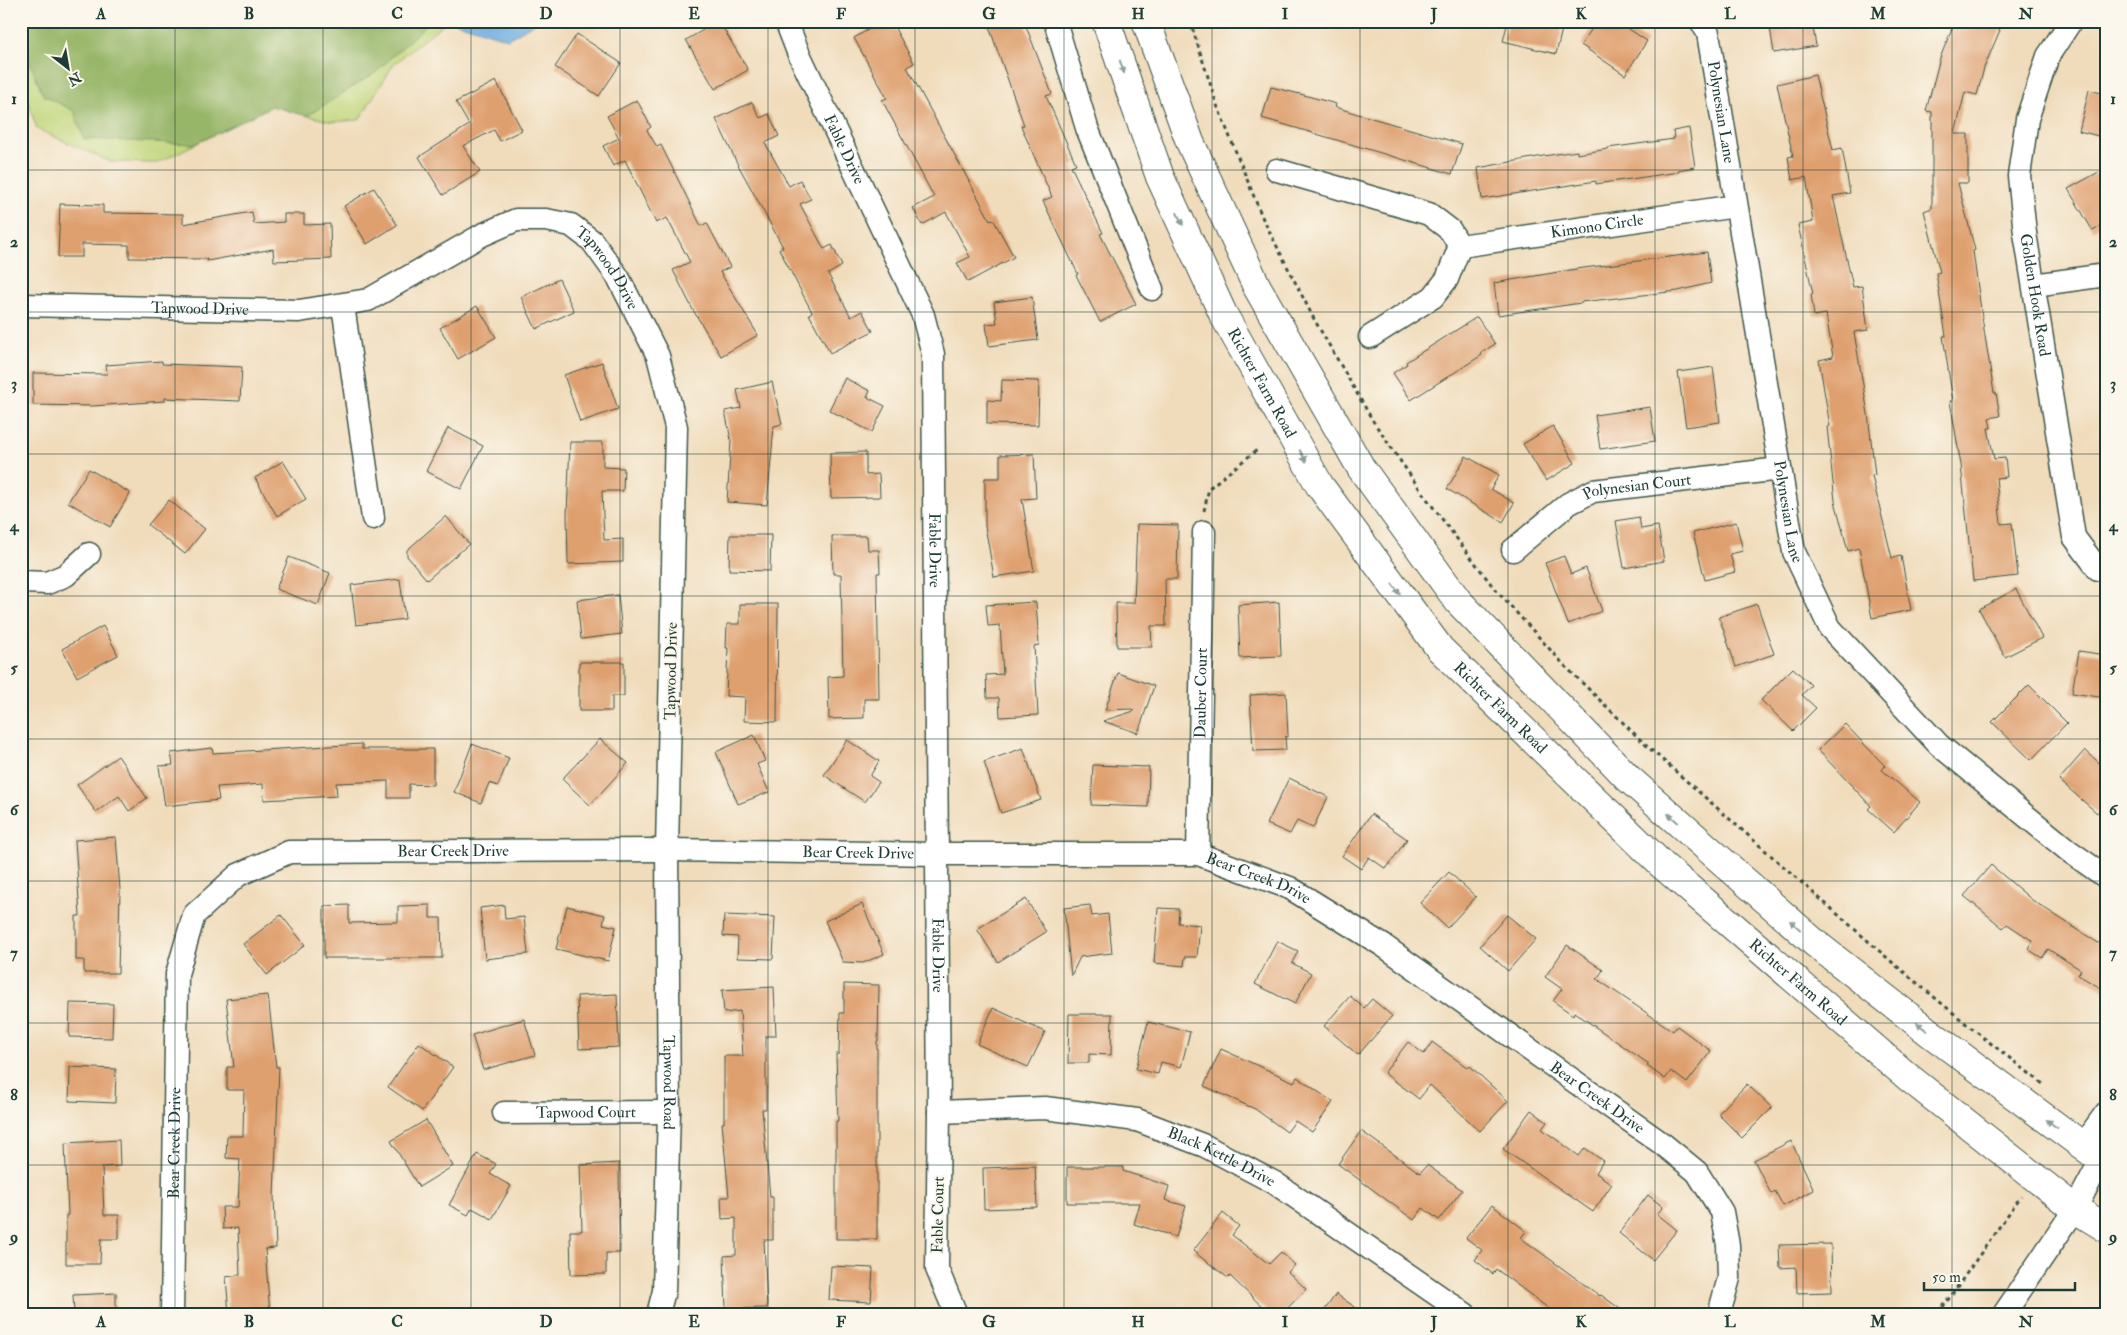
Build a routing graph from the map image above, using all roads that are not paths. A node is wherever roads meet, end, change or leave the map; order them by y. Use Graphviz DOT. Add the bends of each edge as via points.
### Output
graph roads {
  1 [pos="786,21"];
  2 [pos="1055,21"];
  3 [pos="1106,21"];
  4 [pos="1146,21"];
  5 [pos="1701,21"];
  6 [pos="2071,21"];
  7 [pos="1277,170"];
  8 [pos="1736,206"];
  9 [pos="1460,246"];
  10 [pos="2106,275"];
  11 [pos="2034,285"];
  12 [pos="1152,289"];
  13 [pos="21,305"];
  14 [pos="344,305"];
  15 [pos="1370,337"];
  16 [pos="1780,469"];
  17 [pos="374,518"];
  18 [pos="1204,532"];
  19 [pos="1513,550"];
  20 [pos="89,554"];
  21 [pos="2098,569"];
  22 [pos="21,582"];
  23 [pos="667,850"];
  24 [pos="938,854"];
  25 [pos="1198,854"];
  26 [pos="2106,876"];
  27 [pos="669,1112"];
  28 [pos="939,1112"];
  29 [pos="504,1113"];
  30 [pos="2106,1113"];
  31 [pos="2104,1161"];
  32 [pos="2075,1209"];
  33 [pos="2106,1228"];
  34 [pos="172,1314"];
  35 [pos="658,1314"];
  36 [pos="956,1314"];
  37 [pos="1465,1314"];
  38 [pos="1719,1314"];
  39 [pos="2004,1314"];
  1 -- 24 [label="street, Fable Drive" via="923,315 933,354"];
  2 -- 12 [label="street" via="1087,128"];
  3 -- 32 [label="main road, Richter Farm Road, one-way" via="1160,177 1223,314 1320,486 1440,648 1662,866 1908,1077"];
  31 -- 4 [label="main road, one-way" via="1816,944 1628,778 1458,601 1362,468 1257,287 1190,142"];
  5 -- 8 [label="street, Polynesian Lane" via="1708,33"];
  6 -- 11 [label="street, Golden Hook Road" via="2048,56 2027,119 2020,176"];
  7 -- 9 [label="street" via="1429,214 1450,230"];
  8 -- 9 [label="street, Kimono Circle"];
  8 -- 16 [label="street, Polynesian Lane"];
  9 -- 15 [label="street" via="1447,280 1433,296"];
  10 -- 11 [label="street"];
  11 -- 21 [label="street, Golden Hook Road" via="2074,537"];
  13 -- 14 [label="street, Tapwood Drive" via="299,311"];
  14 -- 17 [label="street"];
  14 -- 23 [label="street, Tapwood Drive" via="368,300 482,235 516,220 546,220 571,225 592,242 618,277 658,356 676,427"];
  16 -- 19 [label="street, Polynesian Court" via="1593,491 1568,504"];
  16 -- 26 [label="street, Polynesian Lane" via="1794,552 1830,628 1939,745 2069,851"];
  18 -- 25 [label="street, Dauber Court"];
  20 -- 22 [label="street" via="66,575 47,583"];
  23 -- 24 [label="street, Bear Creek Drive"];
  23 -- 27 [label="street, Tapwood Road"];
  23 -- 34 [label="street, Bear Creek Drive" via="289,852 238,875 194,915 177,974"];
  24 -- 25 [label="street, Bear Creek Drive"];
  24 -- 28 [label="street, Fable Drive"];
  25 -- 38 [label="street, Bear Creek Drive" via="1290,888 1384,946 1698,1172 1722,1212 1728,1245 1729,1278"];
  27 -- 29 [label="street, Tapwood Court"];
  27 -- 35 [label="street, Tapwood Road" via="664,1291"];
  28 -- 36 [label="street, Fable Court" via="937,1269"];
  28 -- 37 [label="street, Black Kettle Drive" via="1054,1109 1137,1120 1205,1146 1276,1183"];
  30 -- 31 [label="street" via="2090,1135"];
  31 -- 32 [label="street"];
  32 -- 33 [label="main road, Richter Farm Road"];
  32 -- 39 [label="street"];
}
